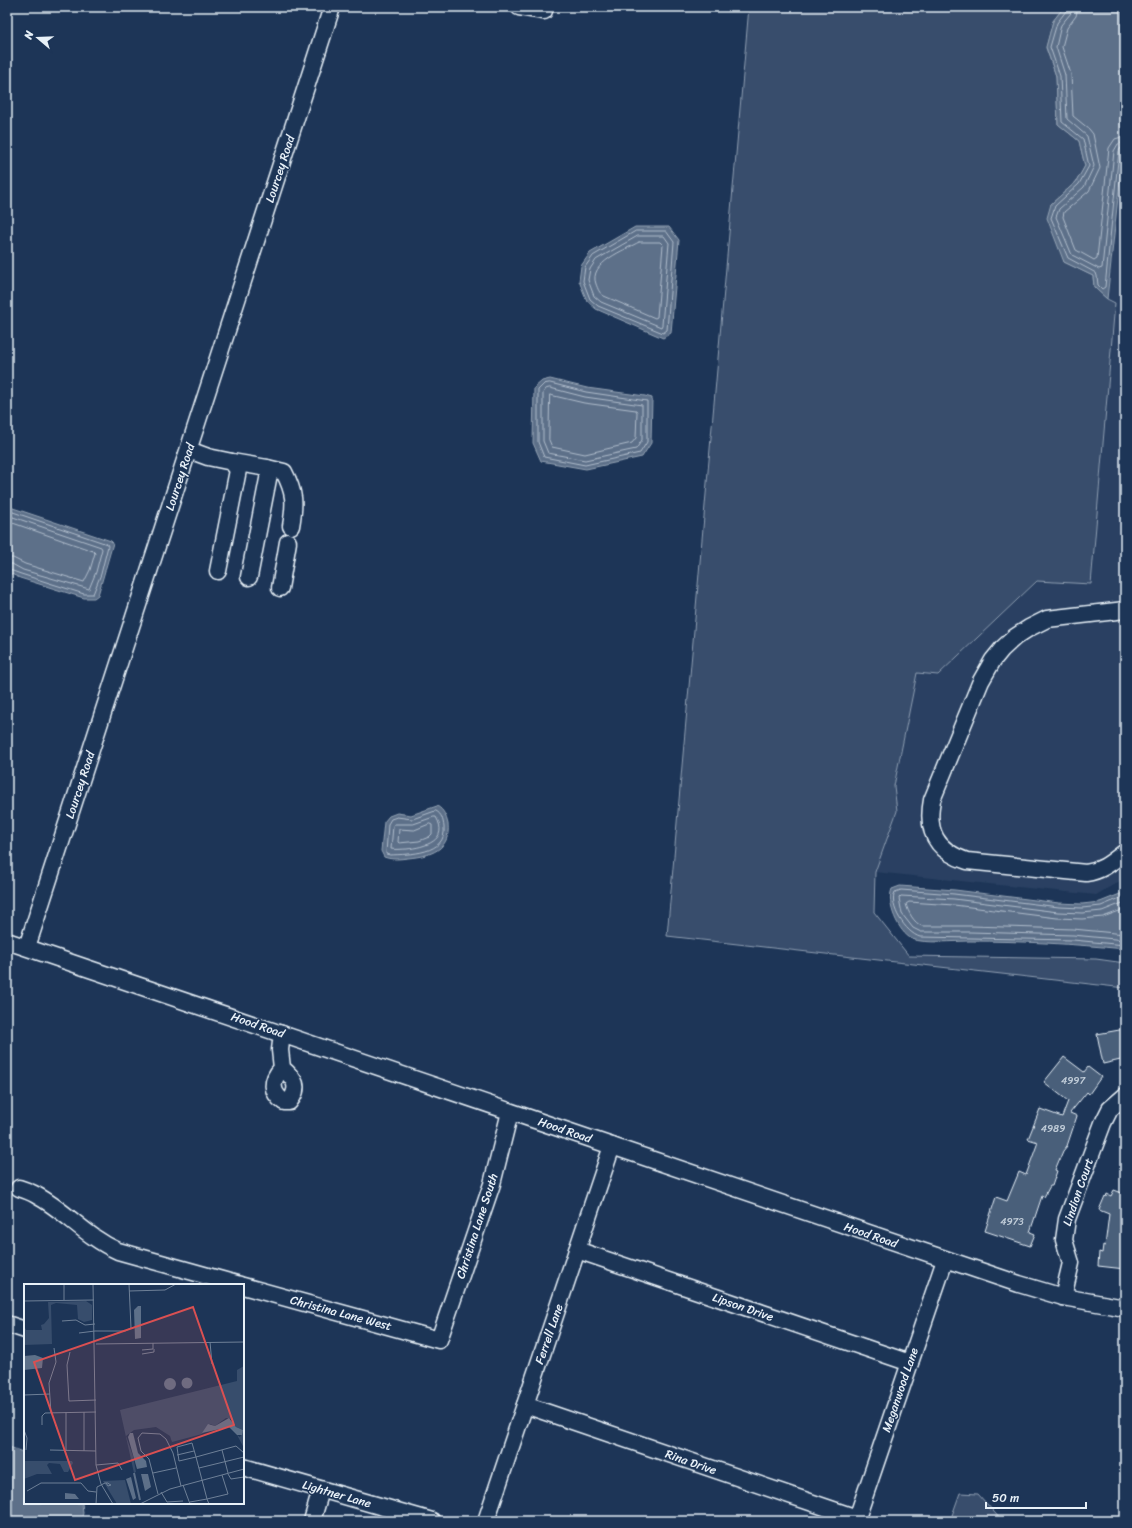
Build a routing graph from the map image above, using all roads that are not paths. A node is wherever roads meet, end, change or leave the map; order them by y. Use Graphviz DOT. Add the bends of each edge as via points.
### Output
graph roads {
  1 [pos="332,7"];
  2 [pos="519,7"];
  3 [pos="544,11"];
  4 [pos="189,450"];
  5 [pos="232,462"];
  6 [pos="267,468"];
  7 [pos="218,571"];
  8 [pos="249,577"];
  9 [pos="280,588"];
  10 [pos="1125,610"];
  11 [pos="1125,852"];
  12 [pos="7,941"];
  13 [pos="27,947"];
  14 [pos="282,1034"];
  15 [pos="282,1068"];
  16 [pos="1125,1096"];
  17 [pos="510,1112"];
  18 [pos="612,1146"];
  19 [pos="19,1188"];
  20 [pos="577,1250"];
  21 [pos="945,1260"];
  22 [pos="238,1284"];
  23 [pos="244,1286"];
  24 [pos="1063,1297"];
  25 [pos="1125,1308"];
  26 [pos="7,1324"];
  27 [pos="24,1330"];
  28 [pos="439,1340"];
  29 [pos="910,1363"];
  30 [pos="525,1405"];
  31 [pos="244,1467"];
  32 [pos="321,1490"];
  33 [pos="856,1519"];
  34 [pos="312,1521"];
  35 [pos="432,1521"];
  36 [pos="486,1521"];
  1 -- 4 [label="street, Lourcey Road"];
  2 -- 3 [label="street"];
  4 -- 5 [label="street"];
  4 -- 13 [label="street, Lourcey Road"];
  5 -- 6 [label="street"];
  5 -- 7 [label="street" via="238,470"];
  6 -- 8 [label="street" via="269,474"];
  6 -- 9 [label="street" via="284,472 292,488 294,509"];
  10 -- 11 [label="street" via="1047,619 1015,637 1002,648 981,681 932,800 929,814 931,829 944,849 967,861 1086,873 1096,872 1108,866"];
  12 -- 13 [label="street, Hood Road"];
  13 -- 14 [label="street, Hood Road"];
  14 -- 15 [label="street"];
  14 -- 17 [label="street, Hood Road"];
  16 -- 24 [label="street, Lindion Court" via="1110,1109 1103,1123 1067,1219 1064,1240 1071,1263"];
  17 -- 18 [label="street, Hood Road"];
  17 -- 28 [label="street, Christina Lane South" via="492,1184"];
  18 -- 20 [label="street, Ferrell Lane"];
  18 -- 21 [label="street, Hood Road"];
  19 -- 22 [label="street, Christina Lane West" via="50,1203 104,1245"];
  20 -- 29 [label="street, Lipson Drive"];
  20 -- 30 [label="street, Ferrell Lane"];
  21 -- 24 [label="street, Hood Road"];
  21 -- 29 [label="street, Meganwood Lane"];
  23 -- 28 [label="street, Christina Lane West"];
  24 -- 25 [label="street, Hood Road"];
  26 -- 27 [label="street"];
  29 -- 33 [label="street, Meganwood Lane"];
  30 -- 33 [label="street, Rina Drive"];
  30 -- 36 [label="street, Ferrell Lane"];
  31 -- 32 [label="street, Lightner Lane"];
  32 -- 34 [label="street"];
  32 -- 35 [label="street, Lightner Lane"];
}
